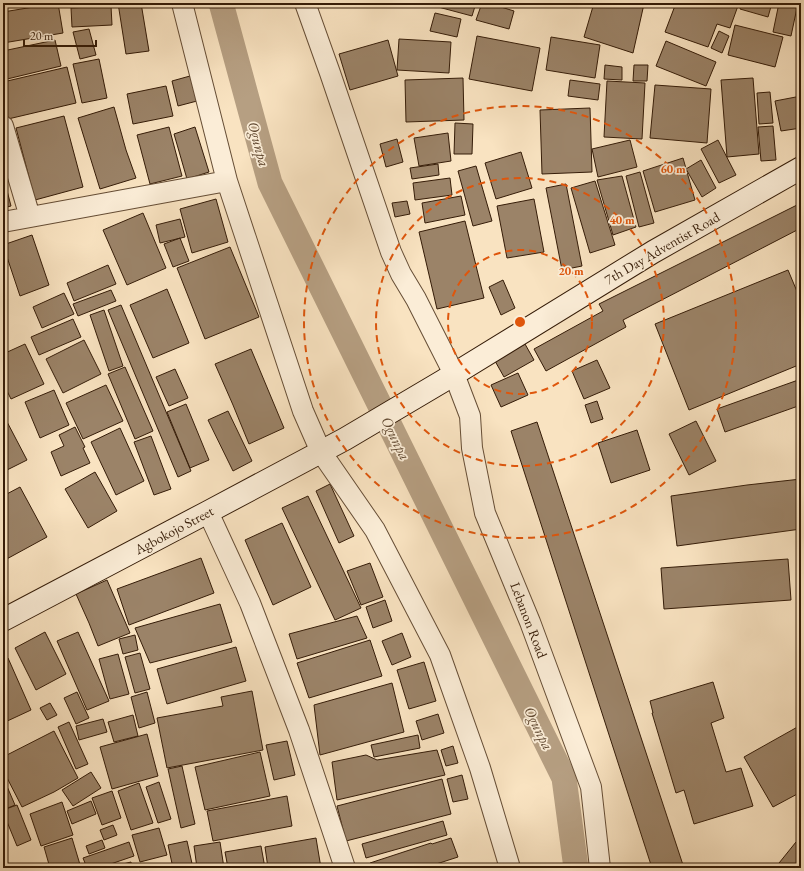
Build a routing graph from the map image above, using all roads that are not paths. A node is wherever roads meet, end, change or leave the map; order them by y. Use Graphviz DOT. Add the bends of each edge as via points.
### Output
graph roads {
  1 [pos="182,3"];
  2 [pos="305,3"];
  3 [pos="3,126"];
  4 [pos="801,168"];
  5 [pos="227,181"];
  6 [pos="30,217"];
  7 [pos="3,222"];
  8 [pos="449,377"];
  9 [pos="345,439"];
  10 [pos="321,452"];
  11 [pos="208,512"];
  12 [pos="3,620"];
  13 [pos="345,868"];
  14 [pos="510,868"];
  15 [pos="600,868"];
  1 -- 5 [label="street"];
  2 -- 8 [label="street, Lebanon Road" via="391,252 416,299"];
  3 -- 6 [label="street"];
  4 -- 8 [label="street, 7th Day Adventist Road" via="653,252"];
  5 -- 6 [label="street"];
  5 -- 10 [label="street" via="303,411"];
  6 -- 7 [label="street"];
  8 -- 9 [label="street, 7th Day Adventist Road"];
  8 -- 15 [label="street, Lebanon Road" via="470,416 472,448 485,513 530,622 591,787"];
  9 -- 10 [label="street, Agbokojo Street"];
  10 -- 11 [label="street, Agbokojo Street"];
  10 -- 14 [label="street" via="375,530 440,656 480,768"];
  11 -- 12 [label="street, Agbokojo Street"];
  11 -- 13 [label="street" via="250,603 298,730"];
}
